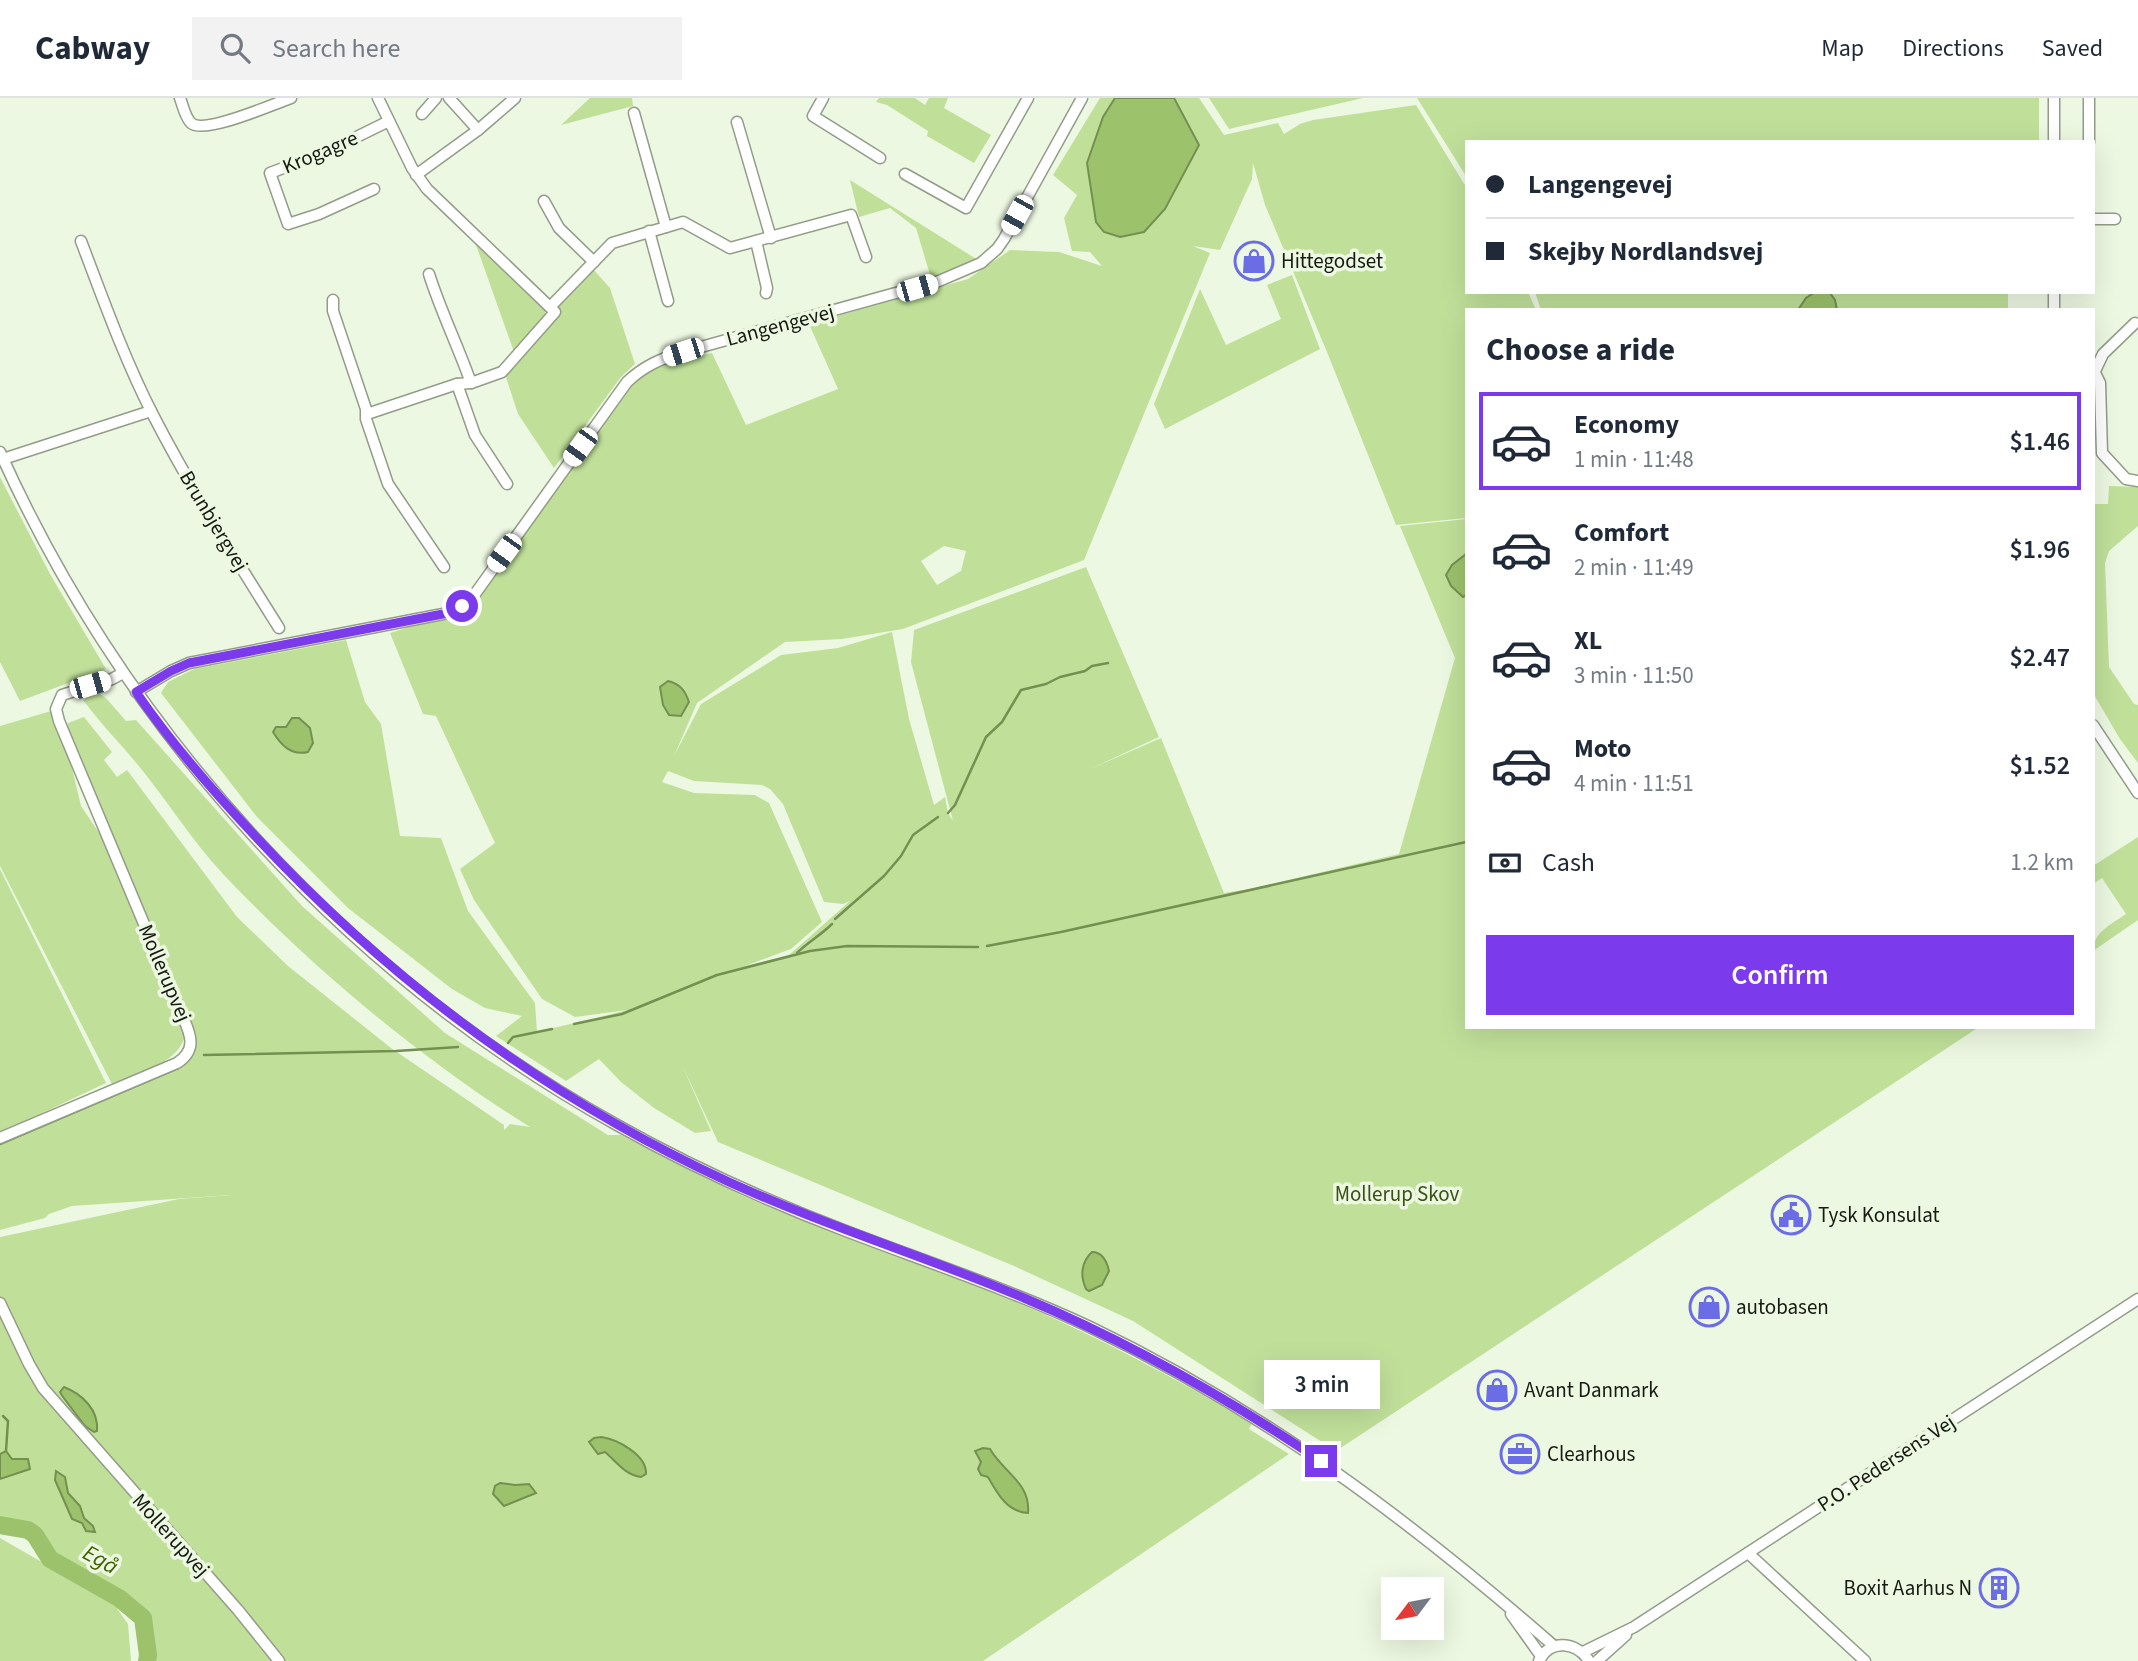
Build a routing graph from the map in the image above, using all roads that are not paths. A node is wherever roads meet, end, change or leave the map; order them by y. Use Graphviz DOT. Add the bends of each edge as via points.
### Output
graph roads {
  1 [pos="180,98"];
  2 [pos="290,98"];
  3 [pos="378,98"];
  4 [pos="436,98"];
  5 [pos="449,98"];
  6 [pos="515,98"];
  7 [pos="823,98"];
  8 [pos="1028,98"];
  9 [pos="1082,98"];
  10 [pos="2054,98"];
  11 [pos="2089,98"];
  12 [pos="634,113"];
  13 [pos="422,114"];
  14 [pos="389,121"];
  15 [pos="737,122"];
  16 [pos="478,130"];
  17 [pos="2054,140"];
  18 [pos="2089,140"];
  19 [pos="880,158"];
  20 [pos="905,174"];
  21 [pos="416,175"];
  22 [pos="374,189"];
  23 [pos="544,201"];
  24 [pos="2095,219"];
  25 [pos="2115,219"];
  26 [pos="666,227"];
  27 [pos="649,231"];
  28 [pos="771,237"];
  29 [pos="81,241"];
  30 [pos="756,241"];
  31 [pos="866,257"];
  32 [pos="594,262"];
  33 [pos="429,274"];
  34 [pos="766,293"];
  35 [pos="333,300"];
  36 [pos="668,301"];
  37 [pos="550,307"];
  38 [pos="2135,323"];
  39 [pos="2095,368"];
  40 [pos="2095,372"];
  41 [pos="471,383"];
  42 [pos="457,384"];
  43 [pos="151,411"];
  44 [pos="367,414"];
  45 [pos="1,456"];
  46 [pos="2138,481"];
  47 [pos="507,484"];
  48 [pos="444,567"];
  49 [pos="279,628"];
  50 [pos="123,673"];
  51 [pos="136,692"];
  52 [pos="2095,728"];
  53 [pos="2138,793"];
  54 [pos="0,1138"];
  55 [pos="2138,1298"];
  56 [pos="0,1303"];
  57 [pos="1748,1553"];
  58 [pos="1501,1599"];
  59 [pos="1634,1627"];
  60 [pos="1554,1646"];
  61 [pos="1586,1656"];
  62 [pos="1540,1658"];
  63 [pos="278,1661"];
  64 [pos="1597,1661"];
  65 [pos="1864,1661"];
  1 -- 2 [label="street" via="195,126 214,125"];
  3 -- 14 [label="street"];
  4 -- 13 [label="street"];
  5 -- 16 [label="street"];
  6 -- 16 [label="street"];
  7 -- 19 [label="street" via="813,116"];
  8 -- 20 [label="street" via="966,208"];
  9 -- 51 [label="street, Langengevej" via="1004,239 975,267 683,352 638,372 462,606 443,614 189,663"];
  10 -- 17 [label="street"];
  11 -- 18 [label="street"];
  12 -- 26 [label="street"];
  14 -- 21 [label="street"];
  14 -- 22 [label="street, Krogagre" via="270,173 288,224"];
  15 -- 28 [label="street"];
  16 -- 21 [label="street"];
  21 -- 37 [label="street"];
  23 -- 32 [label="street" via="559,228"];
  24 -- 25 [label="street"];
  26 -- 27 [label="street"];
  26 -- 30 [label="street" via="682,222 730,248"];
  27 -- 32 [label="street" via="612,243"];
  27 -- 36 [label="street"];
  28 -- 30 [label="street"];
  28 -- 31 [label="street" via="851,215"];
  29 -- 43 [label="street, Brunbjergvej"];
  30 -- 34 [label="street"];
  32 -- 37 [label="street"];
  33 -- 41 [label="street"];
  35 -- 44 [label="street"];
  37 -- 41 [label="street" via="555,312 502,372"];
  38 -- 39 [label="street"];
  40 -- 46 [label="street" via="2100,383 2102,453 2126,479"];
  41 -- 42 [label="street"];
  42 -- 44 [label="street"];
  42 -- 47 [label="street" via="479,443"];
  43 -- 45 [label="street"];
  43 -- 49 [label="street, Brunbjergvej"];
  44 -- 48 [label="street" via="388,484"];
  45 -- 50 [label="street" via="45,542"];
  50 -- 51 [label="street"];
  50 -- 54 [label="street, Mollerupvej" via="68,692 56,709 191,1036 191,1048 177,1063"];
  51 -- 58 [label="street" via="192,765 292,877 445,1012 536,1075 613,1123 734,1184 1023,1298 1173,1370 1338,1472"];
  52 -- 53 [label="street"];
  55 -- 57 [label="street, P.O. Pedersens Vej"];
  56 -- 63 [label="street, Mollerupvej" via="43,1388"];
  57 -- 59 [label="street, P.O. Pedersens Vej"];
  57 -- 65 [label="street"];
  58 -- 60 [label="street"];
  58 -- 62 [label="street"];
  59 -- 61 [label="street, P.O. Pedersens Vej"];
  59 -- 64 [label="street, P.O. Pedersens Vej"];
  60 -- 61 [label="street" via="1569,1645"];
  60 -- 62 [label="street"];
}
